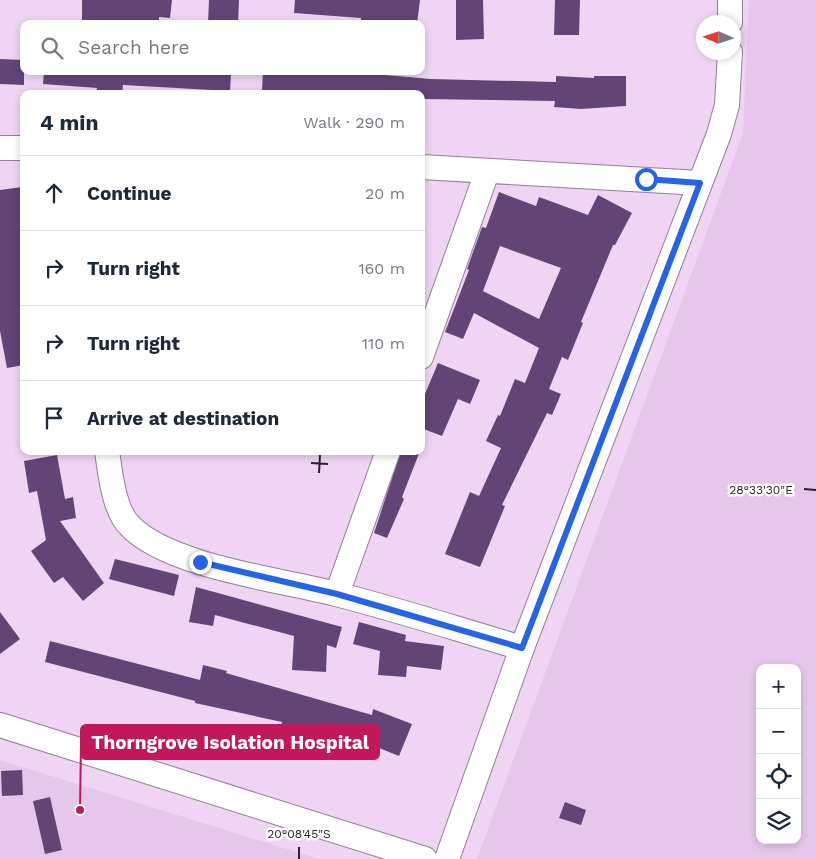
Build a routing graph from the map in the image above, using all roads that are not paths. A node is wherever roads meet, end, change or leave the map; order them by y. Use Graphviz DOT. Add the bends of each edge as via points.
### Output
graph roads {
  1 [pos="730,0"];
  2 [pos="730,15"];
  3 [pos="729,60"];
  4 [pos="0,148"];
  5 [pos="20,148"];
  6 [pos="425,167"];
  7 [pos="487,172"];
  8 [pos="700,183"];
  9 [pos="425,346"];
  10 [pos="108,455"];
  11 [pos="387,455"];
  12 [pos="337,594"];
  13 [pos="522,648"];
  14 [pos="0,725"];
  15 [pos="426,859"];
  16 [pos="447,859"];
  1 -- 2 [label="street"];
  3 -- 8 [label="street" via="723,122"];
  4 -- 5 [label="street"];
  6 -- 7 [label="street"];
  7 -- 8 [label="street"];
  7 -- 9 [label="street"];
  8 -- 13 [label="street"];
  10 -- 12 [label="street" via="113,492 128,525 141,536 163,549 200,562"];
  11 -- 12 [label="street"];
  12 -- 13 [label="street"];
  13 -- 16 [label="street"];
  14 -- 15 [label="street"];
}
